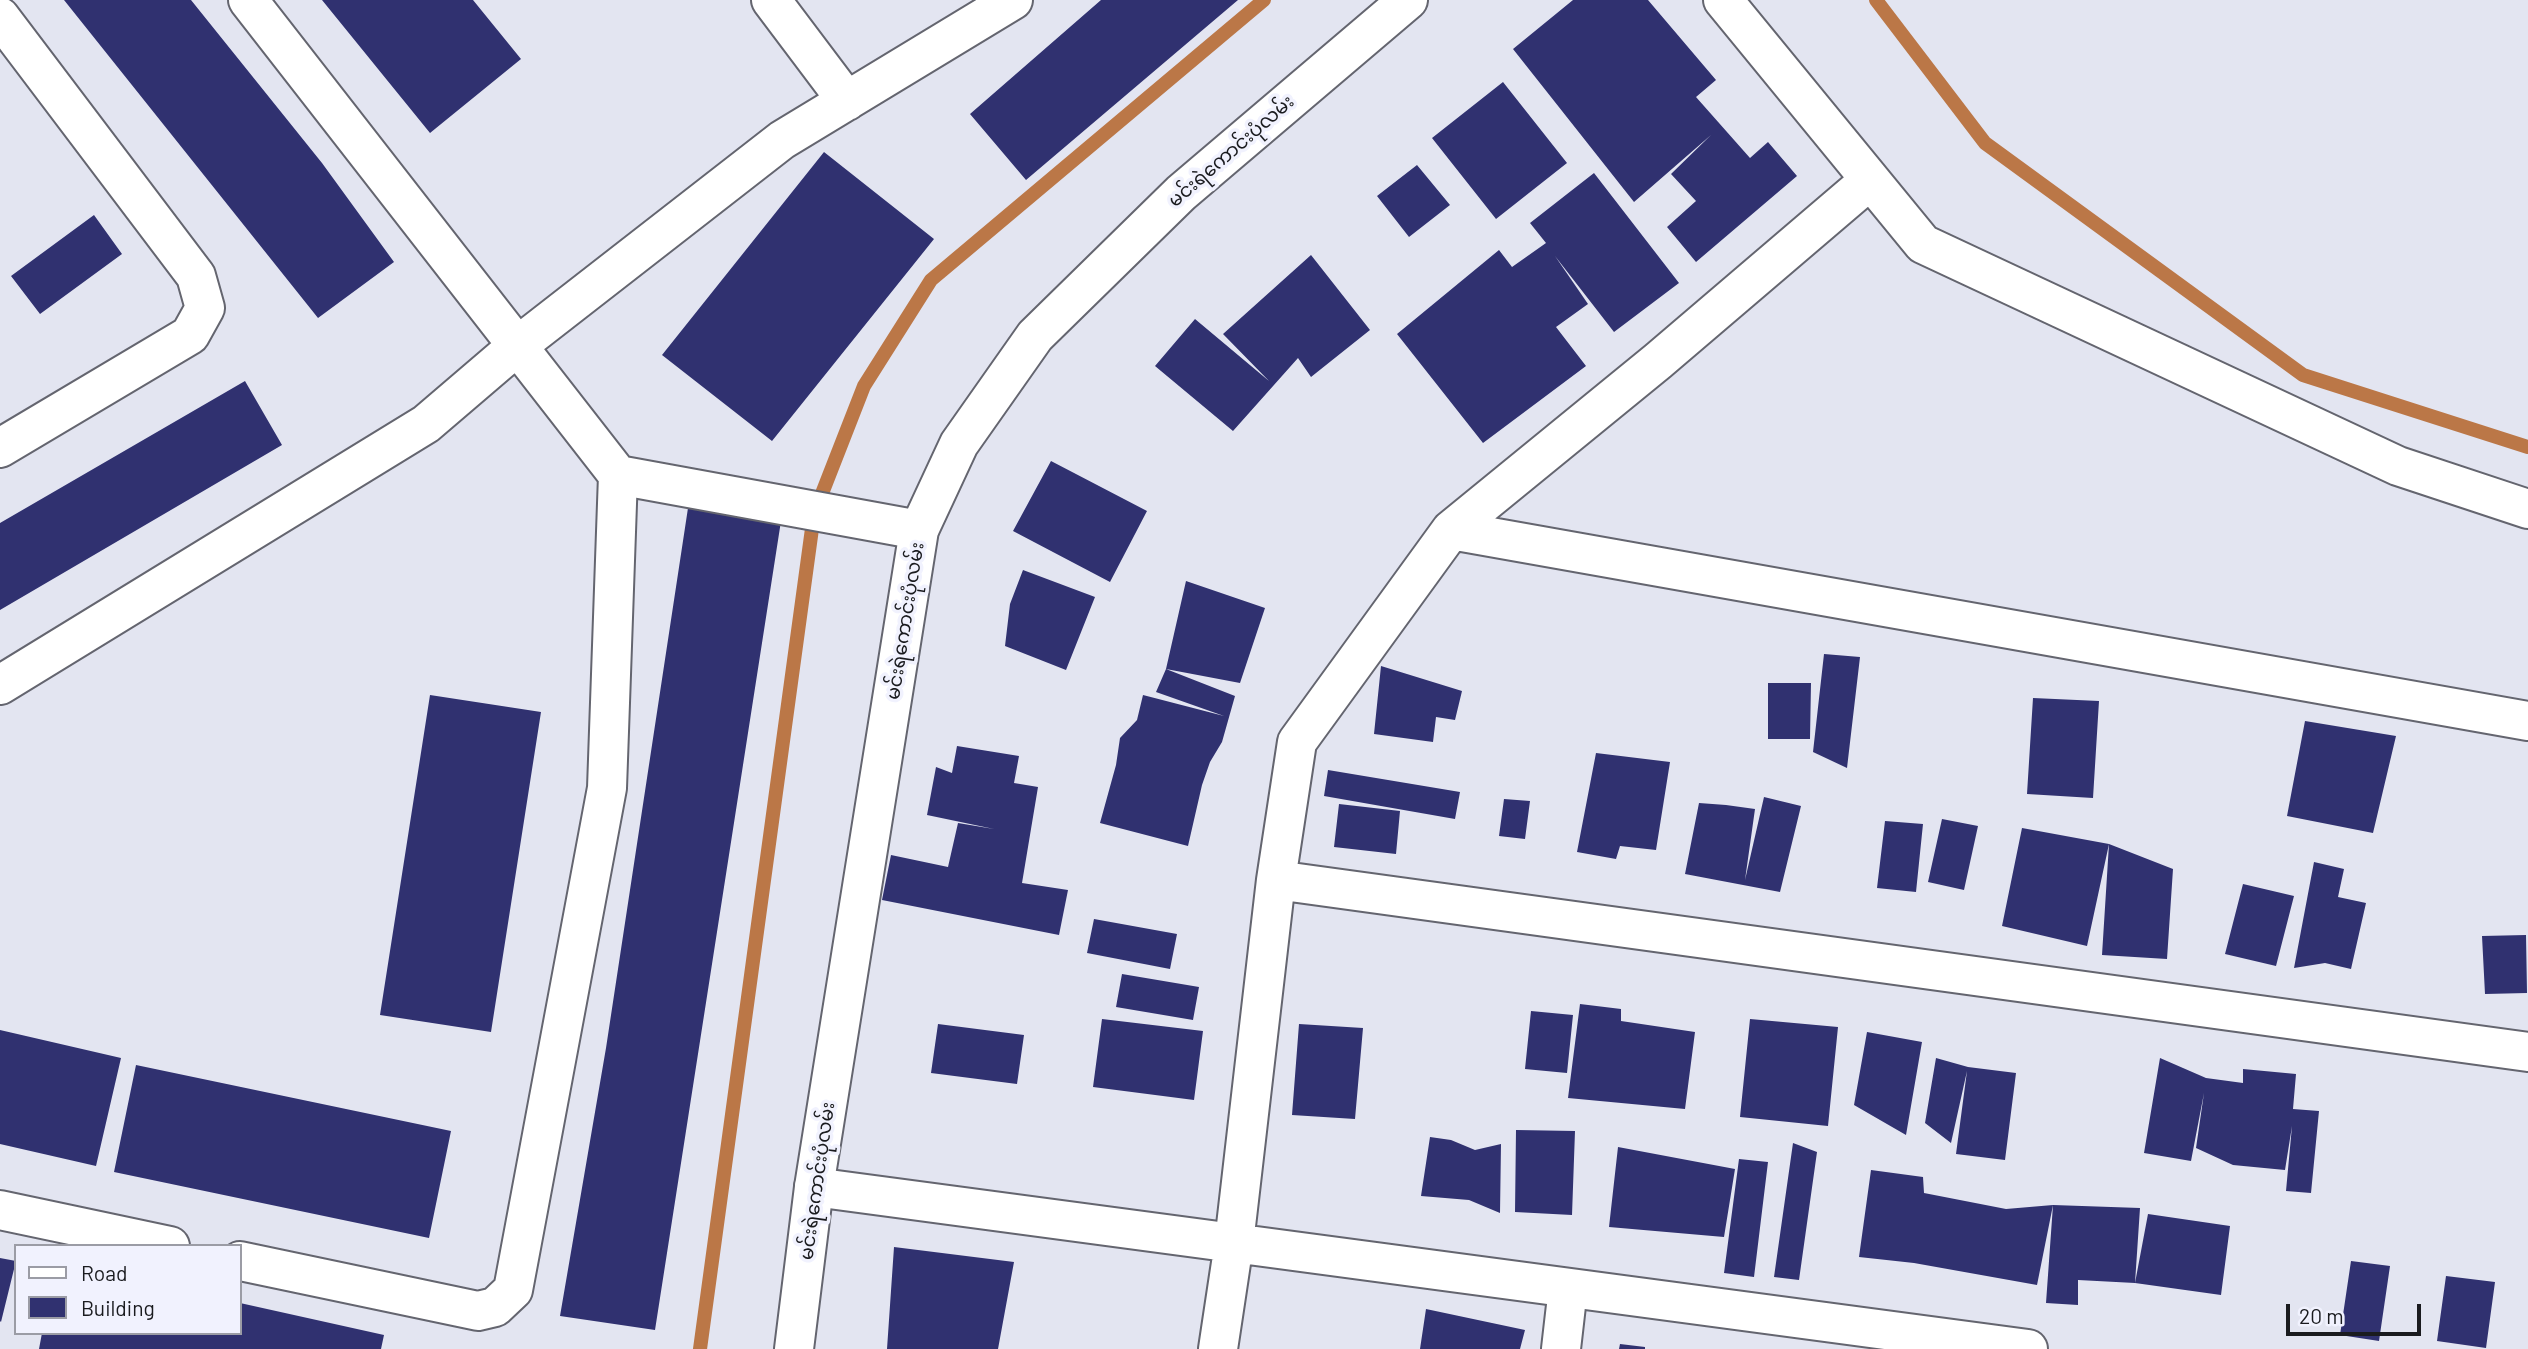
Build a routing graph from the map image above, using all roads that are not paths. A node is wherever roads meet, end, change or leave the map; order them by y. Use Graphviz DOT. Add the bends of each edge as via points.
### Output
graph roads {
  1 [pos="248,0"];
  2 [pos="771,0"];
  3 [pos="1013,0"];
  4 [pos="1408,0"];
  5 [pos="1723,0"];
  6 [pos="0,17"];
  7 [pos="847,101"];
  8 [pos="1870,180"];
  9 [pos="516,347"];
  10 [pos="0,449"];
  11 [pos="618,475"];
  12 [pos="2528,509"];
  13 [pos="919,530"];
  14 [pos="1451,530"];
  15 [pos="0,685"];
  16 [pos="2528,721"];
  17 [pos="1276,880"];
  18 [pos="2528,1052"];
  19 [pos="814,1187"];
  20 [pos="0,1210"];
  21 [pos="1234,1243"];
  22 [pos="161,1244"];
  23 [pos="242,1261"];
  24 [pos="1568,1288"];
  25 [pos="794,1349"];
  26 [pos="1217,1349"];
  27 [pos="1561,1349"];
  28 [pos="2028,1349"];
  1 -- 9 [label="street"];
  2 -- 7 [label="street"];
  3 -- 7 [label="street"];
  4 -- 13 [label="street, မင်းရဲကောင်းပုံလမ်း" via="1181,192 1035,336 959,444"];
  5 -- 8 [label="street"];
  6 -- 10 [label="street" via="196,276 205,307 190,335"];
  7 -- 9 [label="street" via="782,140"];
  8 -- 12 [label="street" via="1923,244 2398,466"];
  8 -- 14 [label="street"];
  9 -- 11 [label="street"];
  9 -- 15 [label="street" via="426,424"];
  11 -- 13 [label="street"];
  11 -- 23 [label="street" via="607,788 513,1290 495,1307 478,1311"];
  13 -- 19 [label="street, မင်းရဲကောင်းပုံလမ်း"];
  14 -- 16 [label="street"];
  14 -- 17 [label="street" via="1297,742"];
  17 -- 18 [label="street"];
  17 -- 21 [label="street"];
  19 -- 21 [label="street"];
  19 -- 25 [label="street, မင်းရဲကောင်းပုံလမ်း"];
  20 -- 22 [label="street"];
  21 -- 24 [label="street"];
  21 -- 26 [label="street"];
  24 -- 27 [label="street"];
  24 -- 28 [label="street"];
}
